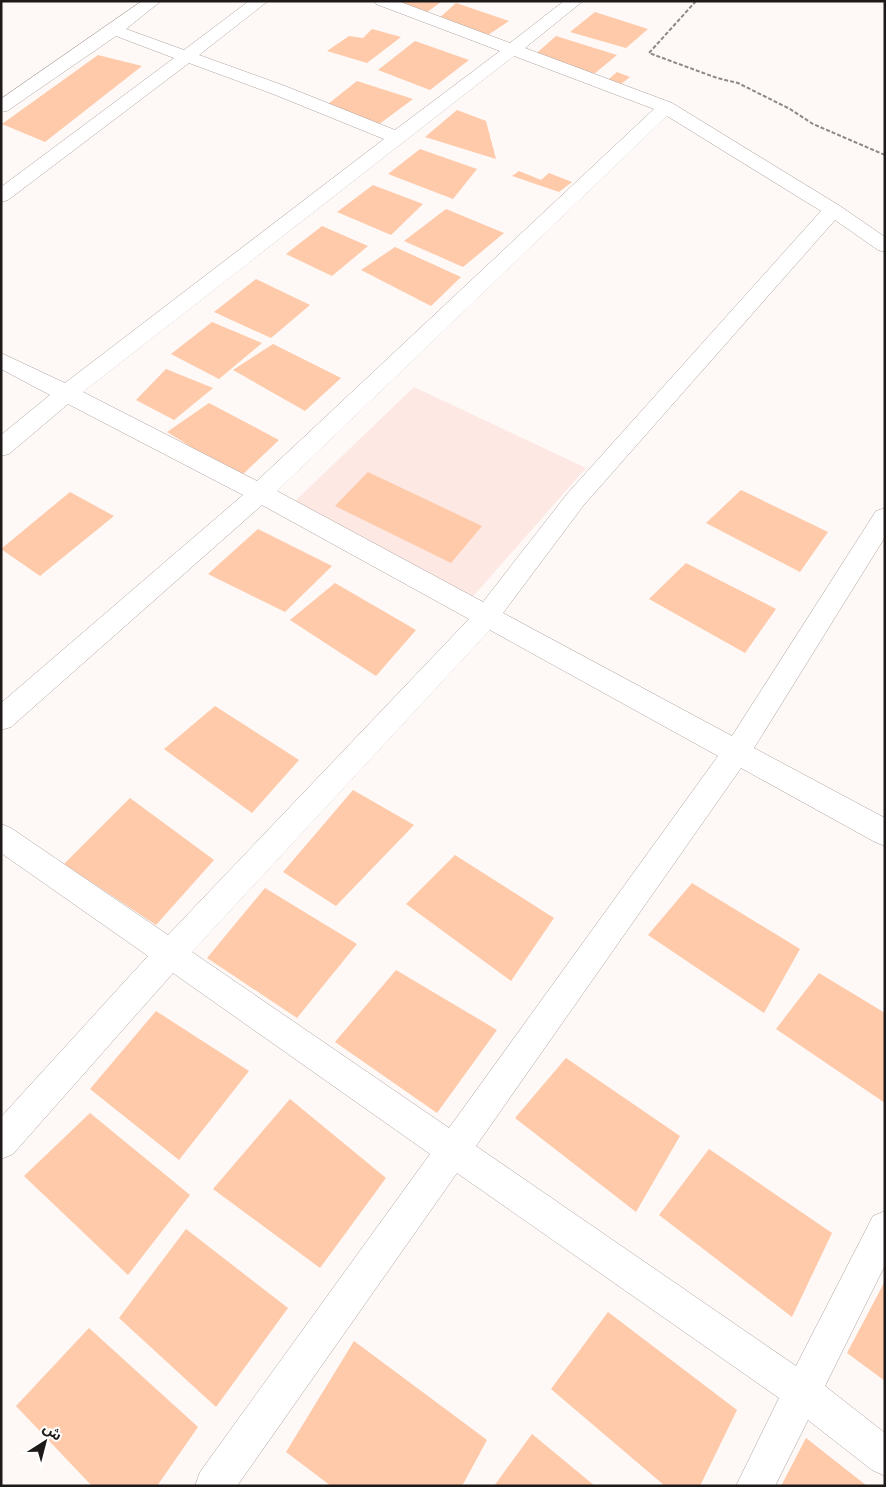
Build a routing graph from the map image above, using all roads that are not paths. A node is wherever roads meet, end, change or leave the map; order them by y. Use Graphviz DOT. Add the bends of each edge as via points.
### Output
graph roads {
  1 [pos="153,1"];
  2 [pos="260,1"];
  3 [pos="382,1"];
  4 [pos="575,1"];
  5 [pos="114,30"];
  6 [pos="512,51"];
  7 [pos="188,57"];
  8 [pos="1,107"];
  9 [pos="666,107"];
  10 [pos="398,138"];
  11 [pos="1,196"];
  12 [pos="833,210"];
  13 [pos="885,246"];
  14 [pos="1,360"];
  15 [pos="67,393"];
  16 [pos="1,448"];
  17 [pos="260,493"];
  18 [pos="885,518"];
  19 [pos="485,617"];
  20 [pos="1,719"];
  21 [pos="736,753"];
  22 [pos="885,833"];
  23 [pos="1,837"];
  24 [pos="169,955"];
  25 [pos="1,1142"];
  26 [pos="453,1152"];
  27 [pos="885,1228"];
  28 [pos="802,1392"];
  29 [pos="885,1457"];
  30 [pos="214,1486"];
  31 [pos="755,1486"];
  1 -- 5 [label="street"];
  2 -- 7 [label="street"];
  3 -- 6 [label="street"];
  4 -- 6 [label="street"];
  5 -- 7 [label="street"];
  5 -- 8 [label="street"];
  6 -- 9 [label="street"];
  6 -- 10 [label="street"];
  7 -- 10 [label="street"];
  7 -- 11 [label="street"];
  9 -- 12 [label="street"];
  9 -- 17 [label="street"];
  10 -- 15 [label="street"];
  12 -- 13 [label="street"];
  12 -- 19 [label="street" via="575,500"];
  14 -- 15 [label="street"];
  15 -- 16 [label="street"];
  15 -- 17 [label="street"];
  17 -- 19 [label="street"];
  17 -- 20 [label="street"];
  18 -- 21 [label="street"];
  19 -- 21 [label="street"];
  19 -- 24 [label="street"];
  21 -- 22 [label="street"];
  21 -- 26 [label="street"];
  23 -- 24 [label="street"];
  24 -- 25 [label="street"];
  24 -- 26 [label="street"];
  26 -- 28 [label="street"];
  26 -- 30 [label="street"];
  27 -- 28 [label="street"];
  28 -- 29 [label="street"];
  28 -- 31 [label="street"];
}
